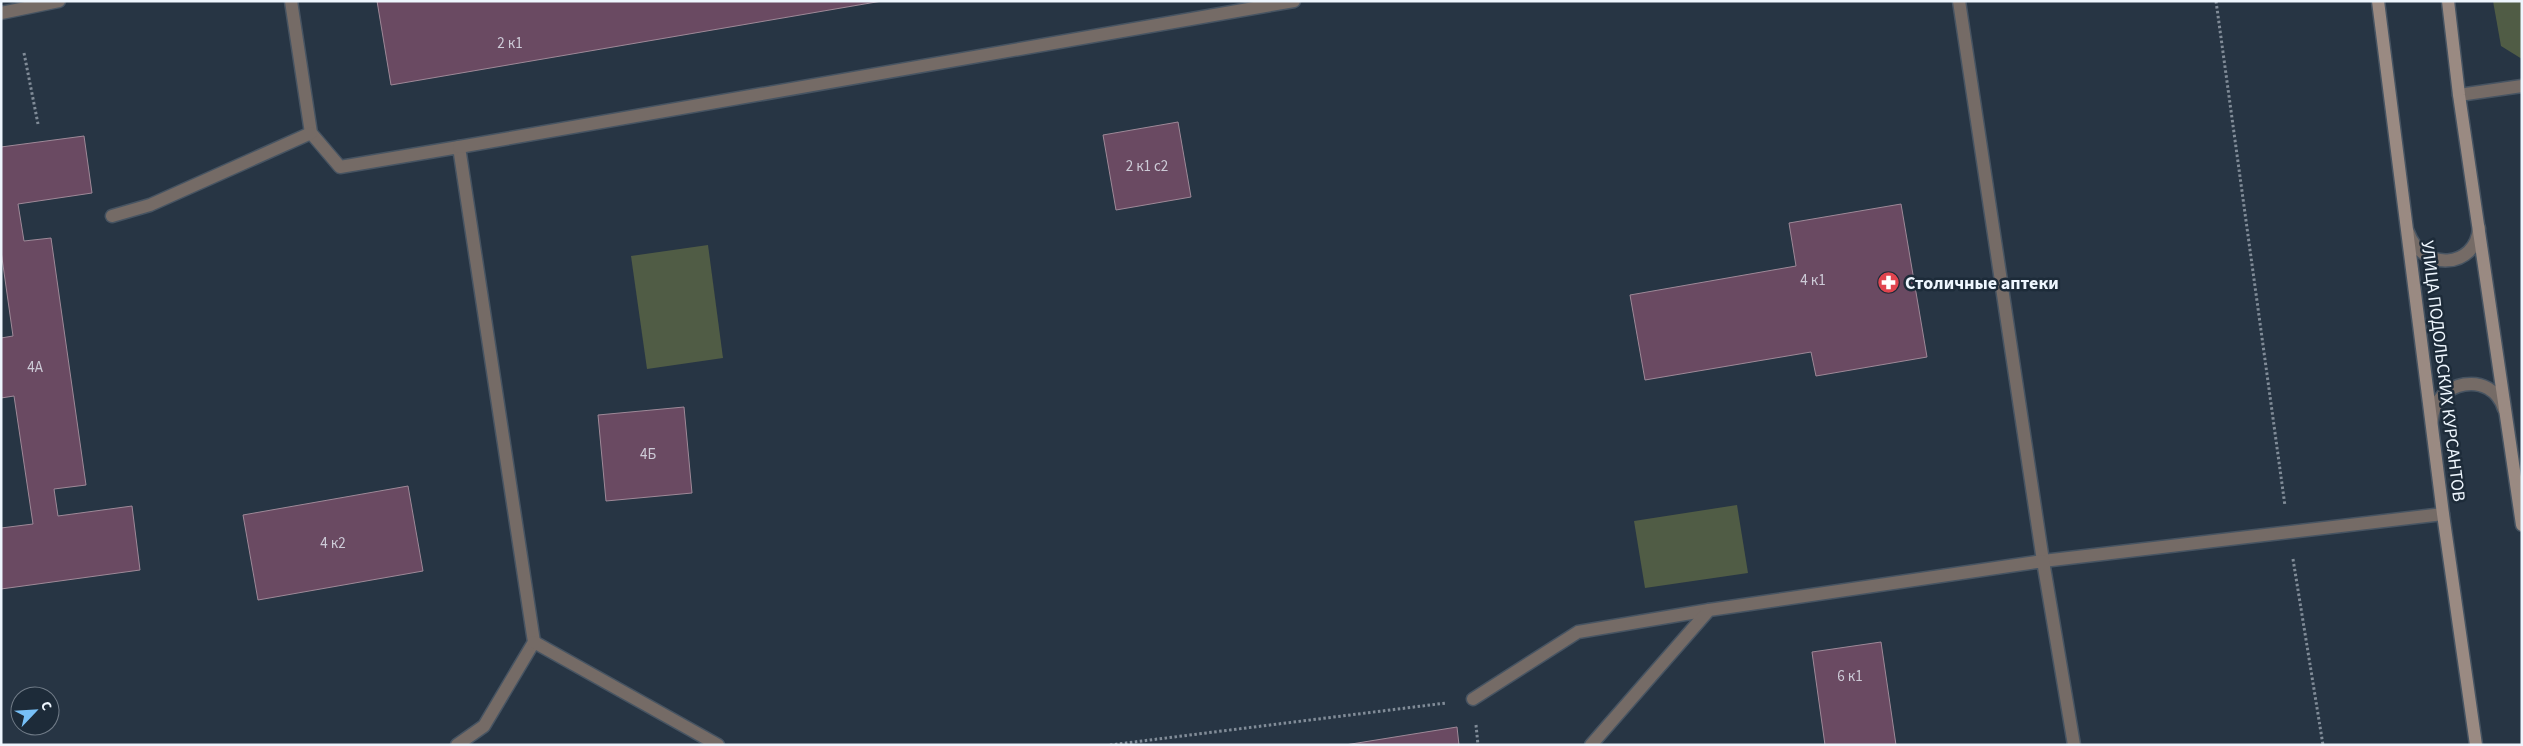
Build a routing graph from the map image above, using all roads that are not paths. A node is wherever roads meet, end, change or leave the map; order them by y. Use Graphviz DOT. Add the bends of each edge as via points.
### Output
graph roads {
  1 [pos="59,1"];
  2 [pos="291,1"];
  3 [pos="1294,1"];
  4 [pos="1959,1"];
  5 [pos="2378,1"];
  6 [pos="2448,1"];
  7 [pos="1,13"];
  8 [pos="2522,86"];
  9 [pos="2459,95"];
  10 [pos="311,133"];
  11 [pos="459,147"];
  12 [pos="112,216"];
  13 [pos="2479,220"];
  14 [pos="2407,230"];
  15 [pos="2506,416"];
  16 [pos="2432,426"];
  17 [pos="2443,514"];
  18 [pos="2522,525"];
  19 [pos="2044,561"];
  20 [pos="1708,610"];
  21 [pos="534,642"];
  22 [pos="1473,699"];
  23 [pos="457,745"];
  24 [pos="718,745"];
  25 [pos="1590,745"];
  26 [pos="2074,745"];
  27 [pos="2476,745"];
  1 -- 7 [label="street"];
  2 -- 10 [label="street"];
  3 -- 11 [label="street"];
  4 -- 19 [label="street"];
  5 -- 14 [label="main road, УЛИЦА ПОДОЛЬСКИХ КУРСАНТОВ"];
  6 -- 9 [label="main road"];
  8 -- 9 [label="street"];
  9 -- 13 [label="main road"];
  10 -- 11 [label="street" via="340,167"];
  10 -- 12 [label="street" via="150,205"];
  11 -- 21 [label="street"];
  13 -- 14 [label="street" via="2478,234 2472,246 2462,256 2448,260 2434,260 2421,254"];
  13 -- 15 [label="main road"];
  14 -- 16 [label="main road, УЛИЦА ПОДОЛЬСКИХ КУРСАНТОВ"];
  15 -- 16 [label="street" via="2502,402 2492,391 2478,384 2464,383 2450,388 2439,398 2432,411"];
  15 -- 18 [label="main road"];
  16 -- 17 [label="main road, УЛИЦА ПОДОЛЬСКИХ КУРСАНТОВ"];
  17 -- 19 [label="street"];
  17 -- 27 [label="main road, УЛИЦА ПОДОЛЬСКИХ КУРСАНТОВ"];
  19 -- 20 [label="street"];
  19 -- 26 [label="street"];
  20 -- 22 [label="street" via="1578,632"];
  20 -- 25 [label="street"];
  21 -- 23 [label="street" via="484,726"];
  21 -- 24 [label="street"];
}
